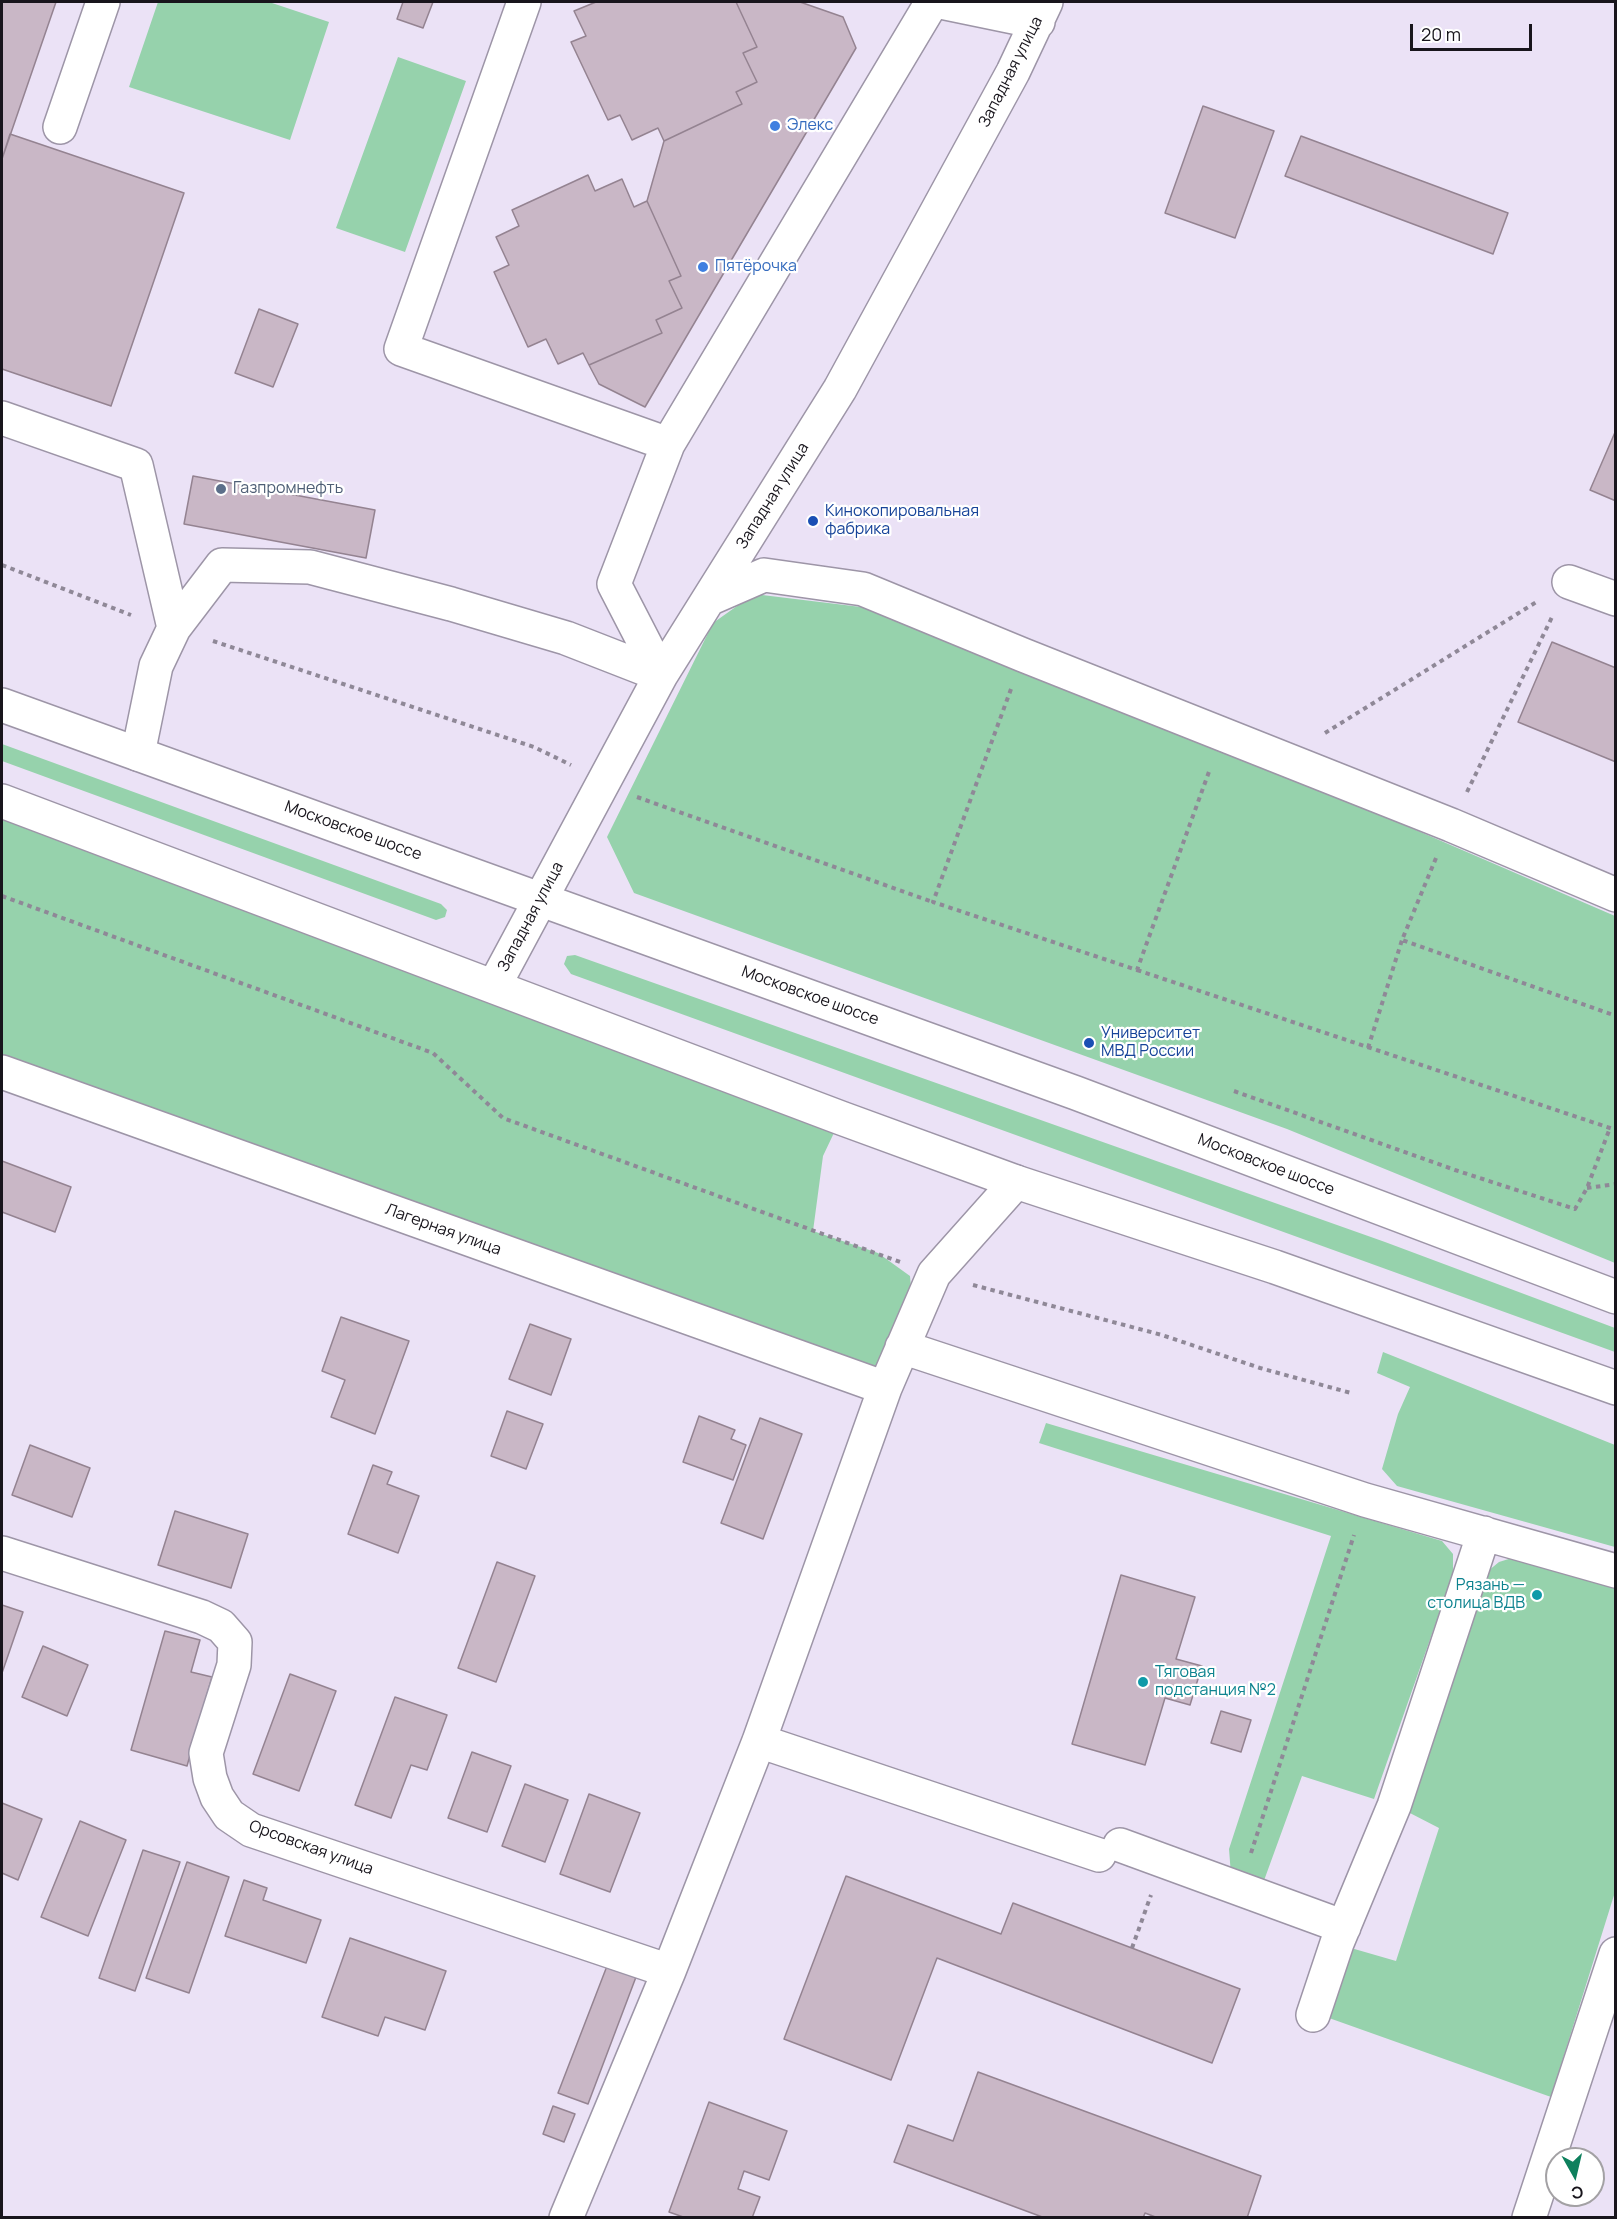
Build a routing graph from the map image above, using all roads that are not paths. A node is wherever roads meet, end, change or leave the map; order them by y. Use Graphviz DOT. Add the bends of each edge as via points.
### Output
graph roads {
  1 [pos="103,2"];
  2 [pos="524,2"];
  3 [pos="932,2"];
  4 [pos="941,2"];
  5 [pos="1042,12"];
  6 [pos="60,127"];
  7 [pos="2,418"];
  8 [pos="668,444"];
  9 [pos="1569,582"];
  10 [pos="709,598"];
  11 [pos="1616,599"];
  12 [pos="174,628"];
  13 [pos="661,675"];
  14 [pos="2,705"];
  15 [pos="138,754"];
  16 [pos="2,801"];
  17 [pos="1616,895"];
  18 [pos="542,899"];
  19 [pos="494,986"];
  20 [pos="2,1072"];
  21 [pos="1016,1182"];
  22 [pos="1616,1297"];
  23 [pos="902,1347"];
  24 [pos="885,1388"];
  25 [pos="1616,1388"];
  26 [pos="1484,1533"];
  27 [pos="2,1553"];
  28 [pos="1616,1571"];
  29 [pos="759,1741"];
  30 [pos="1344,1927"];
  31 [pos="1616,1954"];
  32 [pos="669,1971"];
  33 [pos="1313,2015"];
  34 [pos="566,2217"];
  35 [pos="1529,2217"];
  1 -- 6 [label="street"];
  2 -- 8 [label="street" via="401,349"];
  3 -- 8 [label="street"];
  4 -- 5 [label="street"];
  5 -- 10 [label="street, Западная улица" via="840,389"];
  7 -- 12 [label="street" via="136,465"];
  8 -- 13 [label="street" via="614,584"];
  9 -- 11 [label="street"];
  10 -- 13 [label="street, Западная улица"];
  10 -- 17 [label="street" via="764,575 863,589 1285,757"];
  12 -- 13 [label="street" via="222,565 310,567 566,638"];
  12 -- 15 [label="street" via="156,666"];
  13 -- 18 [label="street, Западная улица"];
  14 -- 15 [label="street, Московское шоссе"];
  15 -- 18 [label="street, Московское шоссе"];
  16 -- 19 [label="street"];
  18 -- 19 [label="street, Западная улица"];
  18 -- 22 [label="street, Московское шоссе" via="1076,1093"];
  19 -- 21 [label="street"];
  20 -- 24 [label="street, Лагерная улица"];
  21 -- 23 [label="street" via="934,1274"];
  21 -- 25 [label="street"];
  23 -- 24 [label="street"];
  23 -- 26 [label="street" via="1365,1500"];
  24 -- 29 [label="street"];
  26 -- 28 [label="street"];
  26 -- 30 [label="street" via="1394,1806"];
  27 -- 32 [label="street, Орсовская улица" via="221,1626 235,1642 234,1665 206,1754 217,1797 229,1815 251,1830"];
  29 -- 30 [label="street" via="1109,1850 1164,1861"];
  29 -- 32 [label="street"];
  30 -- 33 [label="street"];
  31 -- 35 [label="street"];
  32 -- 34 [label="street"];
}
